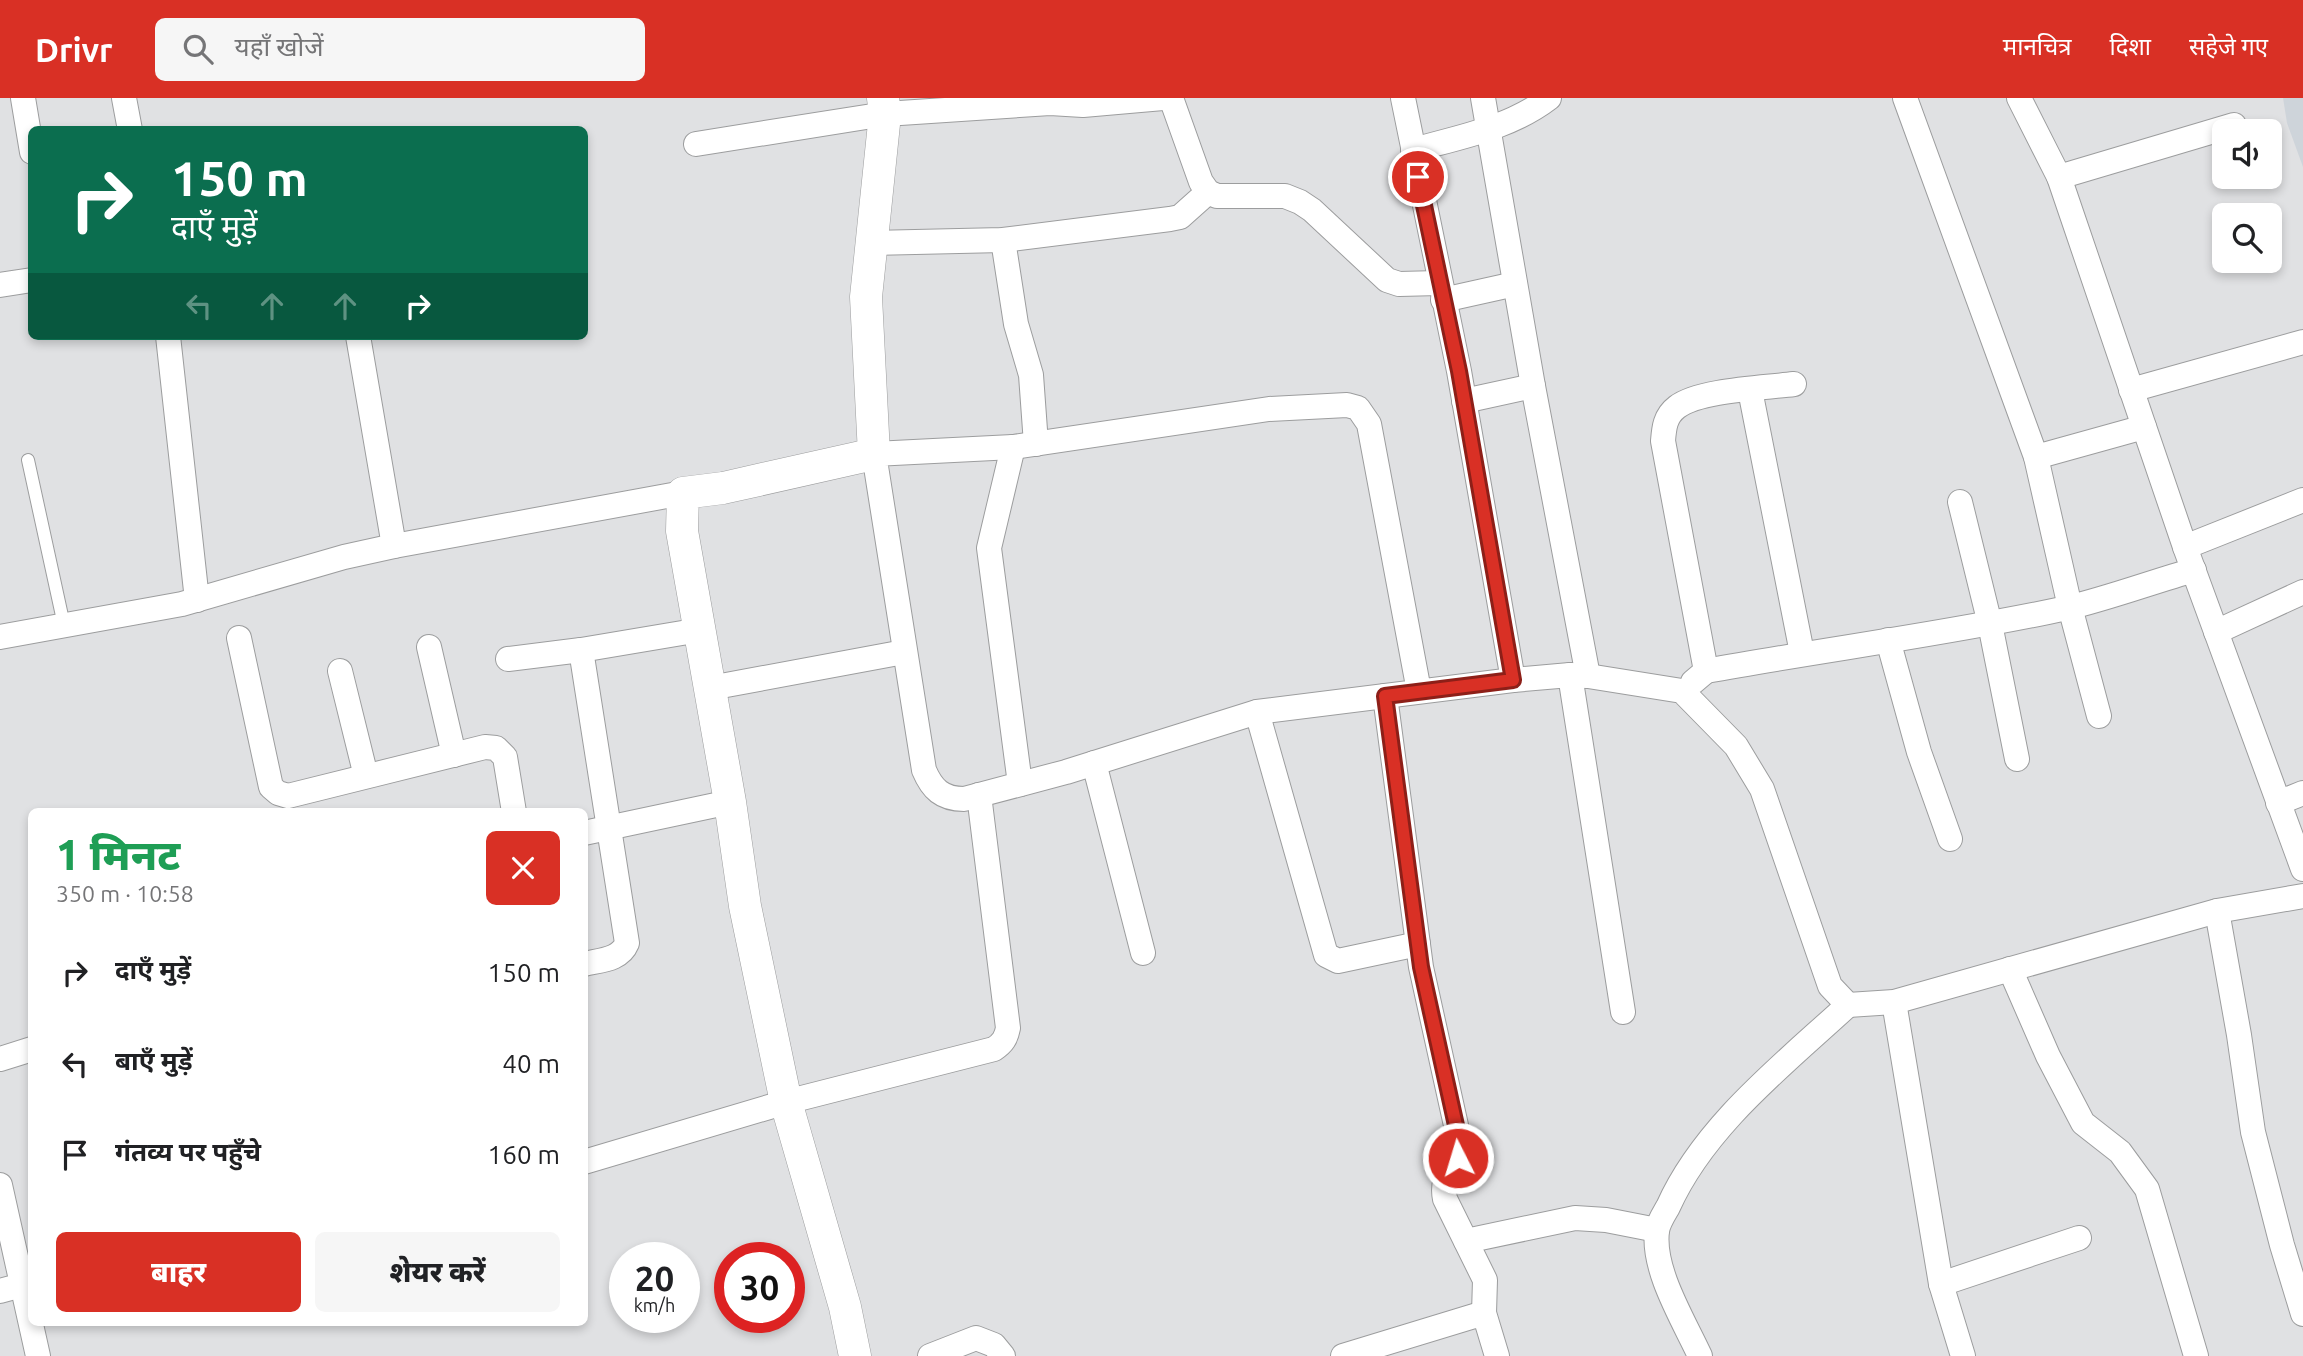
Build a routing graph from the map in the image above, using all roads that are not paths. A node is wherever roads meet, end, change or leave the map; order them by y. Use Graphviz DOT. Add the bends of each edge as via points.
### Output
graph roads {
  1 [pos="23,98"];
  2 [pos="124,98"];
  3 [pos="1163,98"];
  4 [pos="1171,98"];
  5 [pos="1403,98"];
  6 [pos="1483,98"];
  7 [pos="1549,98"];
  8 [pos="1905,98"];
  9 [pos="2019,98"];
  10 [pos="884,106"];
  11 [pos="129,126"];
  12 [pos="28,128"];
  13 [pos="1488,129"];
  14 [pos="2212,132"];
  15 [pos="696,144"];
  16 [pos="1413,150"];
  17 [pos="2059,177"];
  18 [pos="1208,192"];
  19 [pos="1003,240"];
  20 [pos="871,243"];
  21 [pos="28,281"];
  22 [pos="1515,284"];
  23 [pos="0,285"];
  24 [pos="1441,292"];
  25 [pos="168,340"];
  26 [pos="359,340"];
  27 [pos="2303,342"];
  28 [pos="1794,384"];
  29 [pos="1533,386"];
  30 [pos="1750,390"];
  31 [pos="2131,390"];
  32 [pos="1464,401"];
  33 [pos="2144,427"];
  34 [pos="1024,445"];
  35 [pos="874,454"];
  36 [pos="2036,457"];
  37 [pos="28,460"];
  38 [pos="683,493"];
  39 [pos="2303,500"];
  40 [pos="1960,502"];
  41 [pos="394,546"];
  42 [pos="2190,558"];
  43 [pos="2303,592"];
  44 [pos="197,600"];
  45 [pos="2070,607"];
  46 [pos="1990,624"];
  47 [pos="64,625"];
  48 [pos="700,630"];
  49 [pos="2217,632"];
  50 [pos="0,637"];
  51 [pos="239,638"];
  52 [pos="1888,640"];
  53 [pos="429,647"];
  54 [pos="581,650"];
  55 [pos="904,652"];
  56 [pos="1802,653"];
  57 [pos="508,659"];
  58 [pos="340,671"];
  59 [pos="1706,671"];
  60 [pos="1579,676"];
  61 [pos="1513,680"];
  62 [pos="710,688"];
  63 [pos="1419,691"];
  64 [pos="1682,691"];
  65 [pos="1385,696"];
  66 [pos="1257,712"];
  67 [pos="2099,716"];
  68 [pos="454,755"];
  69 [pos="2017,759"];
  70 [pos="1094,763"];
  71 [pos="366,776"];
  72 [pos="1020,784"];
  73 [pos="2303,793"];
  74 [pos="979,795"];
  75 [pos="730,802"];
  76 [pos="2278,803"];
  77 [pos="513,808"];
  78 [pos="610,829"];
  79 [pos="588,832"];
  80 [pos="1950,839"];
  81 [pos="2303,869"];
  82 [pos="2303,896"];
  83 [pos="2217,912"];
  84 [pos="1418,944"];
  85 [pos="1143,953"];
  86 [pos="588,963"];
  87 [pos="2010,969"];
  88 [pos="1894,1002"];
  89 [pos="1848,1005"];
  90 [pos="1623,1012"];
  91 [pos="28,1050"];
  92 [pos="0,1059"];
  93 [pos="786,1102"];
  94 [pos="588,1161"];
  95 [pos="0,1185"];
  96 [pos="1657,1230"];
  97 [pos="2079,1238"];
  98 [pos="1466,1241"];
  99 [pos="1941,1284"];
  100 [pos="11,1288"];
  101 [pos="1484,1313"];
  102 [pos="2303,1314"];
  103 [pos="1349,1355"];
  104 [pos="38,1356"];
  105 [pos="855,1356"];
  106 [pos="930,1356"];
  107 [pos="1003,1356"];
  108 [pos="1497,1356"];
  109 [pos="1700,1356"];
  110 [pos="1963,1356"];
  111 [pos="2196,1356"];
  1 -- 12 [label="street"];
  2 -- 11 [label="street"];
  3 -- 10 [label="street" via="1083,105"];
  4 -- 18 [label="street"];
  5 -- 16 [label="street"];
  6 -- 13 [label="street"];
  7 -- 13 [label="street" via="1529,113"];
  8 -- 36 [label="street"];
  9 -- 17 [label="street"];
  10 -- 15 [label="street"];
  10 -- 20 [label="street"];
  13 -- 16 [label="street"];
  13 -- 22 [label="street"];
  14 -- 17 [label="street"];
  16 -- 24 [label="street"];
  17 -- 31 [label="street"];
  18 -- 19 [label="street" via="1180,217"];
  18 -- 24 [label="street" via="1217,196 1285,196 1312,210 1387,280"];
  19 -- 20 [label="street"];
  19 -- 34 [label="street" via="1016,324 1031,375"];
  20 -- 35 [label="street" via="866,297"];
  21 -- 23 [label="street"];
  22 -- 24 [label="street"];
  22 -- 29 [label="street"];
  24 -- 32 [label="street"];
  25 -- 44 [label="street"];
  26 -- 41 [label="street"];
  27 -- 31 [label="street"];
  28 -- 30 [label="street"];
  29 -- 32 [label="street"];
  29 -- 60 [label="street"];
  30 -- 56 [label="street"];
  30 -- 59 [label="street" via="1700,397 1676,408 1665,422 1663,441"];
  31 -- 33 [label="street"];
  32 -- 61 [label="street"];
  33 -- 36 [label="street"];
  33 -- 42 [label="street"];
  34 -- 35 [label="street"];
  34 -- 63 [label="street" via="1269,409 1358,408 1369,424"];
  34 -- 72 [label="street" via="989,548"];
  35 -- 38 [label="street"];
  35 -- 55 [label="street"];
  36 -- 45 [label="street"];
  37 -- 47 [label="lane"];
  38 -- 41 [label="street"];
  38 -- 48 [label="street" via="682,531"];
  39 -- 42 [label="street"];
  40 -- 46 [label="street"];
  41 -- 44 [label="street" via="344,556"];
  42 -- 45 [label="street"];
  42 -- 49 [label="street"];
  43 -- 49 [label="street"];
  44 -- 47 [label="street"];
  45 -- 46 [label="street"];
  45 -- 67 [label="street"];
  46 -- 52 [label="street"];
  46 -- 69 [label="street"];
  47 -- 50 [label="street"];
  48 -- 54 [label="street"];
  48 -- 62 [label="street"];
  49 -- 76 [label="street"];
  51 -- 71 [label="street" via="271,787 288,796"];
  52 -- 56 [label="street"];
  52 -- 80 [label="street" via="1919,752"];
  53 -- 68 [label="street"];
  54 -- 57 [label="street"];
  54 -- 78 [label="street"];
  55 -- 62 [label="street"];
  55 -- 74 [label="street" via="929,783 950,799"];
  56 -- 59 [label="street"];
  58 -- 71 [label="street"];
  59 -- 64 [label="street"];
  60 -- 61 [label="street"];
  60 -- 64 [label="street"];
  60 -- 90 [label="street"];
  61 -- 63 [label="street"];
  62 -- 75 [label="street"];
  63 -- 65 [label="street"];
  64 -- 89 [label="street" via="1736,746 1762,789 1830,986"];
  65 -- 66 [label="street"];
  65 -- 84 [label="street"];
  66 -- 70 [label="street"];
  66 -- 84 [label="street" via="1326,955 1338,961"];
  68 -- 71 [label="street"];
  68 -- 77 [label="street" via="496,748 505,757"];
  70 -- 72 [label="street"];
  70 -- 85 [label="street"];
  72 -- 74 [label="street"];
  73 -- 76 [label="street"];
  74 -- 93 [label="street" via="1006,1038 994,1049"];
  75 -- 78 [label="street"];
  75 -- 93 [label="street" via="745,906"];
  76 -- 81 [label="street"];
  78 -- 79 [label="street"];
  78 -- 86 [label="street" via="627,943 616,956"];
  82 -- 83 [label="street"];
  83 -- 87 [label="street"];
  83 -- 102 [label="street" via="2253,1132"];
  84 -- 98 [label="street" via="1461,1148 1443,1188"];
  87 -- 88 [label="street"];
  87 -- 111 [label="street" via="2083,1123 2120,1152 2147,1189"];
  88 -- 89 [label="street"];
  88 -- 99 [label="street"];
  89 -- 96 [label="street" via="1758,1085 1706,1146 1677,1185"];
  91 -- 92 [label="street"];
  93 -- 94 [label="street"];
  93 -- 105 [label="street"];
  95 -- 100 [label="street"];
  96 -- 98 [label="street" via="1575,1218"];
  96 -- 109 [label="street" via="1660,1268"];
  97 -- 99 [label="street"];
  98 -- 101 [label="street" via="1485,1280"];
  99 -- 110 [label="street"];
  100 -- 104 [label="street"];
  101 -- 103 [label="street"];
  101 -- 108 [label="street"];
  106 -- 107 [label="street" via="976,1338 994,1345"];
}
